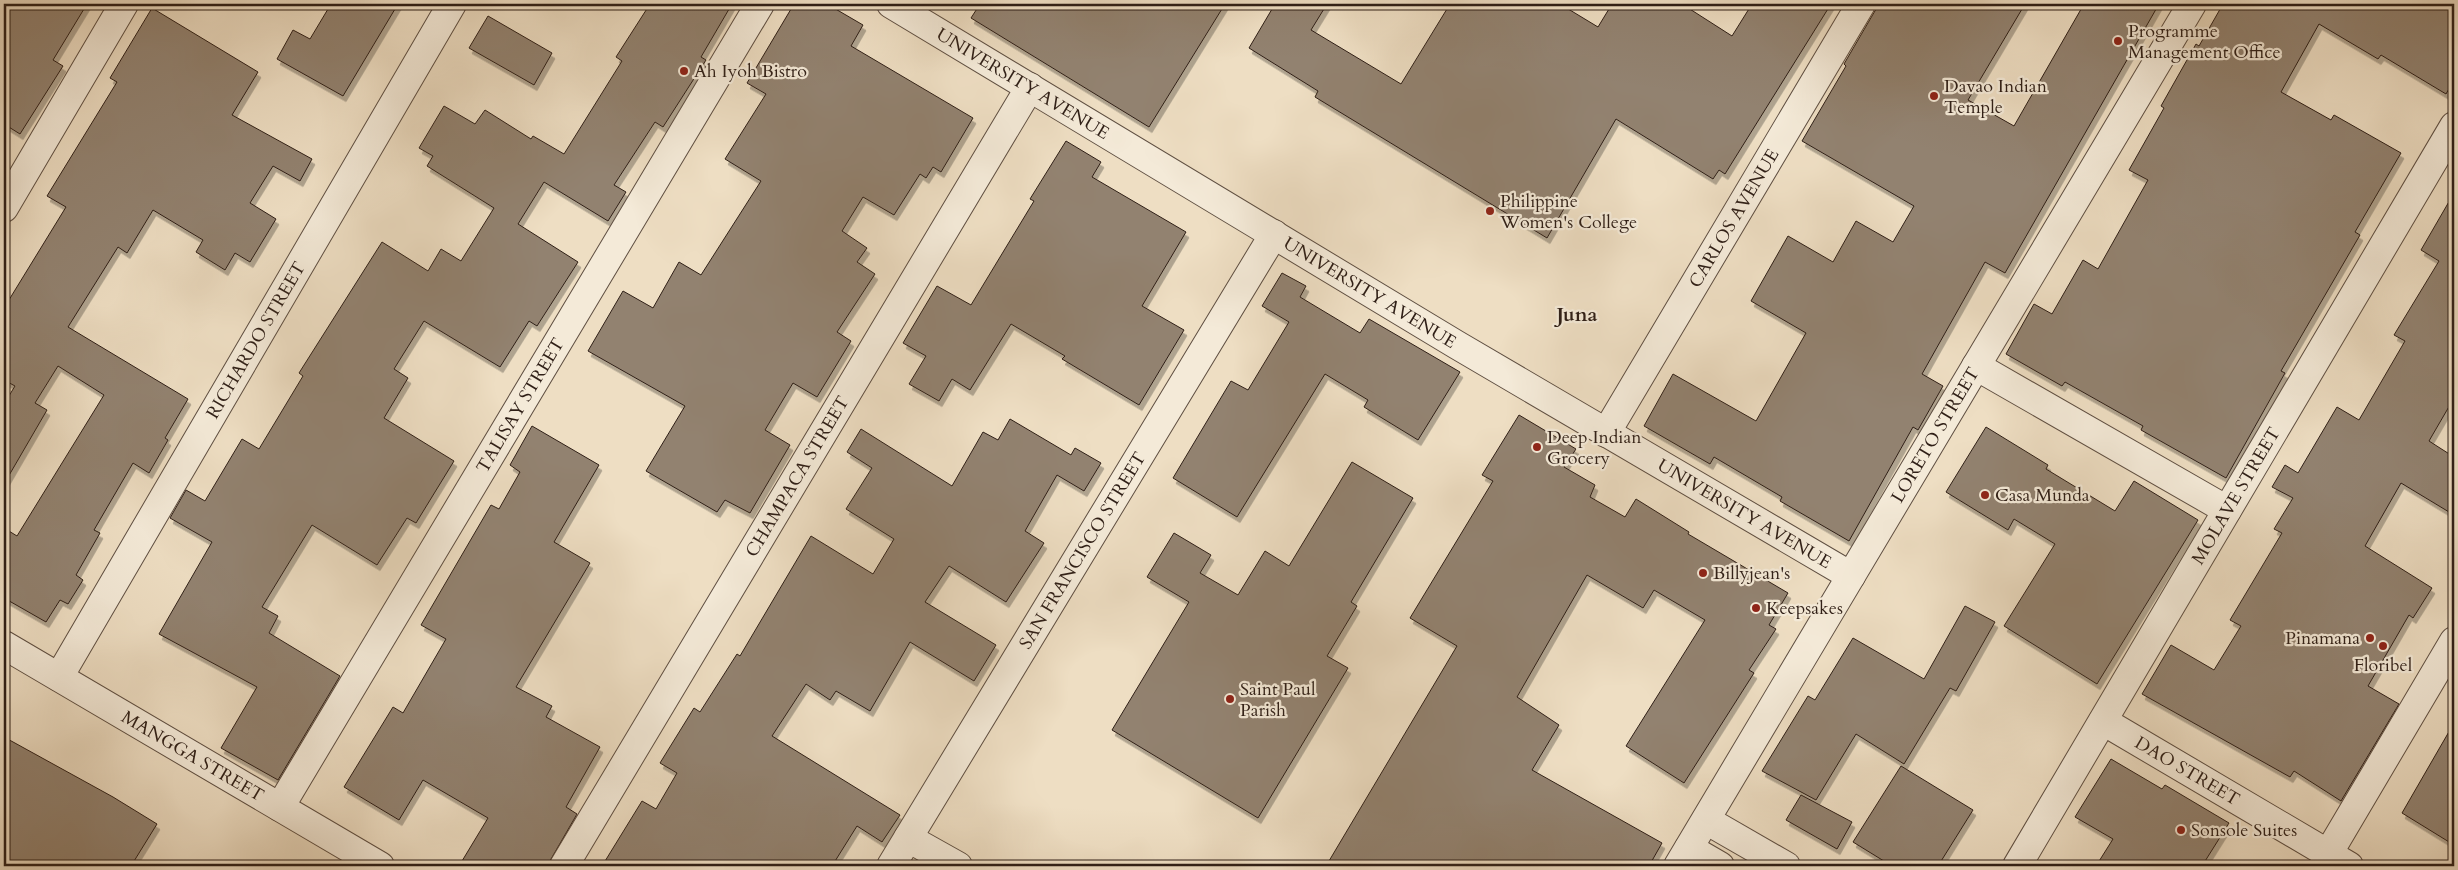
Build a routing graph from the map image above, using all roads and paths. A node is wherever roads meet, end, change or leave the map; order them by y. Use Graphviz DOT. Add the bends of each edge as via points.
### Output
graph roads {
  1 [pos="124,4"];
  2 [pos="452,4"];
  3 [pos="760,4"];
  4 [pos="891,4"];
  5 [pos="1860,4"];
  6 [pos="2192,4"];
  7 [pos="1030,87"];
  8 [pos="2454,126"];
  9 [pos="4,208"];
  10 [pos="1274,234"];
  11 [pos="1976,366"];
  12 [pos="1606,433"];
  13 [pos="2227,510"];
  14 [pos="1851,576"];
  15 [pos="2454,641"];
  16 [pos="4,645"];
  17 [pos="59,678"];
  18 [pos="2103,721"];
  19 [pos="280,807"];
  20 [pos="1706,820"];
  21 [pos="908,838"];
  22 [pos="1684,857"];
  23 [pos="2339,860"];
  24 [pos="380,866"];
  25 [pos="564,866"];
  26 [pos="891,866"];
  27 [pos="958,866"];
  28 [pos="1720,866"];
  29 [pos="1786,866"];
  30 [pos="2017,866"];
  1 -- 9 [label="street"];
  2 -- 17 [label="street, RICHARDO STREET"];
  3 -- 19 [label="street, TALISAY STREET"];
  4 -- 7 [label="street, UNIVERSITY AVENUE"];
  5 -- 12 [label="street, CARLOS AVENUE"];
  6 -- 11 [label="street, LORETO STREET"];
  7 -- 10 [label="street, UNIVERSITY AVENUE"];
  7 -- 25 [label="street, CHAMPACA STREET"];
  8 -- 13 [label="street, MOLAVE STREET"];
  10 -- 12 [label="street, UNIVERSITY AVENUE"];
  10 -- 21 [label="street, SAN FRANCISCO STREET"];
  11 -- 13 [label="street"];
  11 -- 14 [label="street, LORETO STREET"];
  12 -- 14 [label="street, UNIVERSITY AVENUE"];
  13 -- 18 [label="street, MOLAVE STREET"];
  14 -- 20 [label="street, LORETO STREET"];
  15 -- 23 [label="street"];
  16 -- 17 [label="street, MANGGA STREET"];
  17 -- 19 [label="street, MANGGA STREET"];
  18 -- 23 [label="street, DAO STREET"];
  18 -- 30 [label="street, MOLAVE STREET"];
  19 -- 24 [label="street, MANGGA STREET"];
  20 -- 22 [label="street, LORETO STREET"];
  20 -- 29 [label="street"];
  21 -- 26 [label="street, SAN FRANCISCO STREET"];
  21 -- 27 [label="street"];
  22 -- 28 [label="street"];
}
